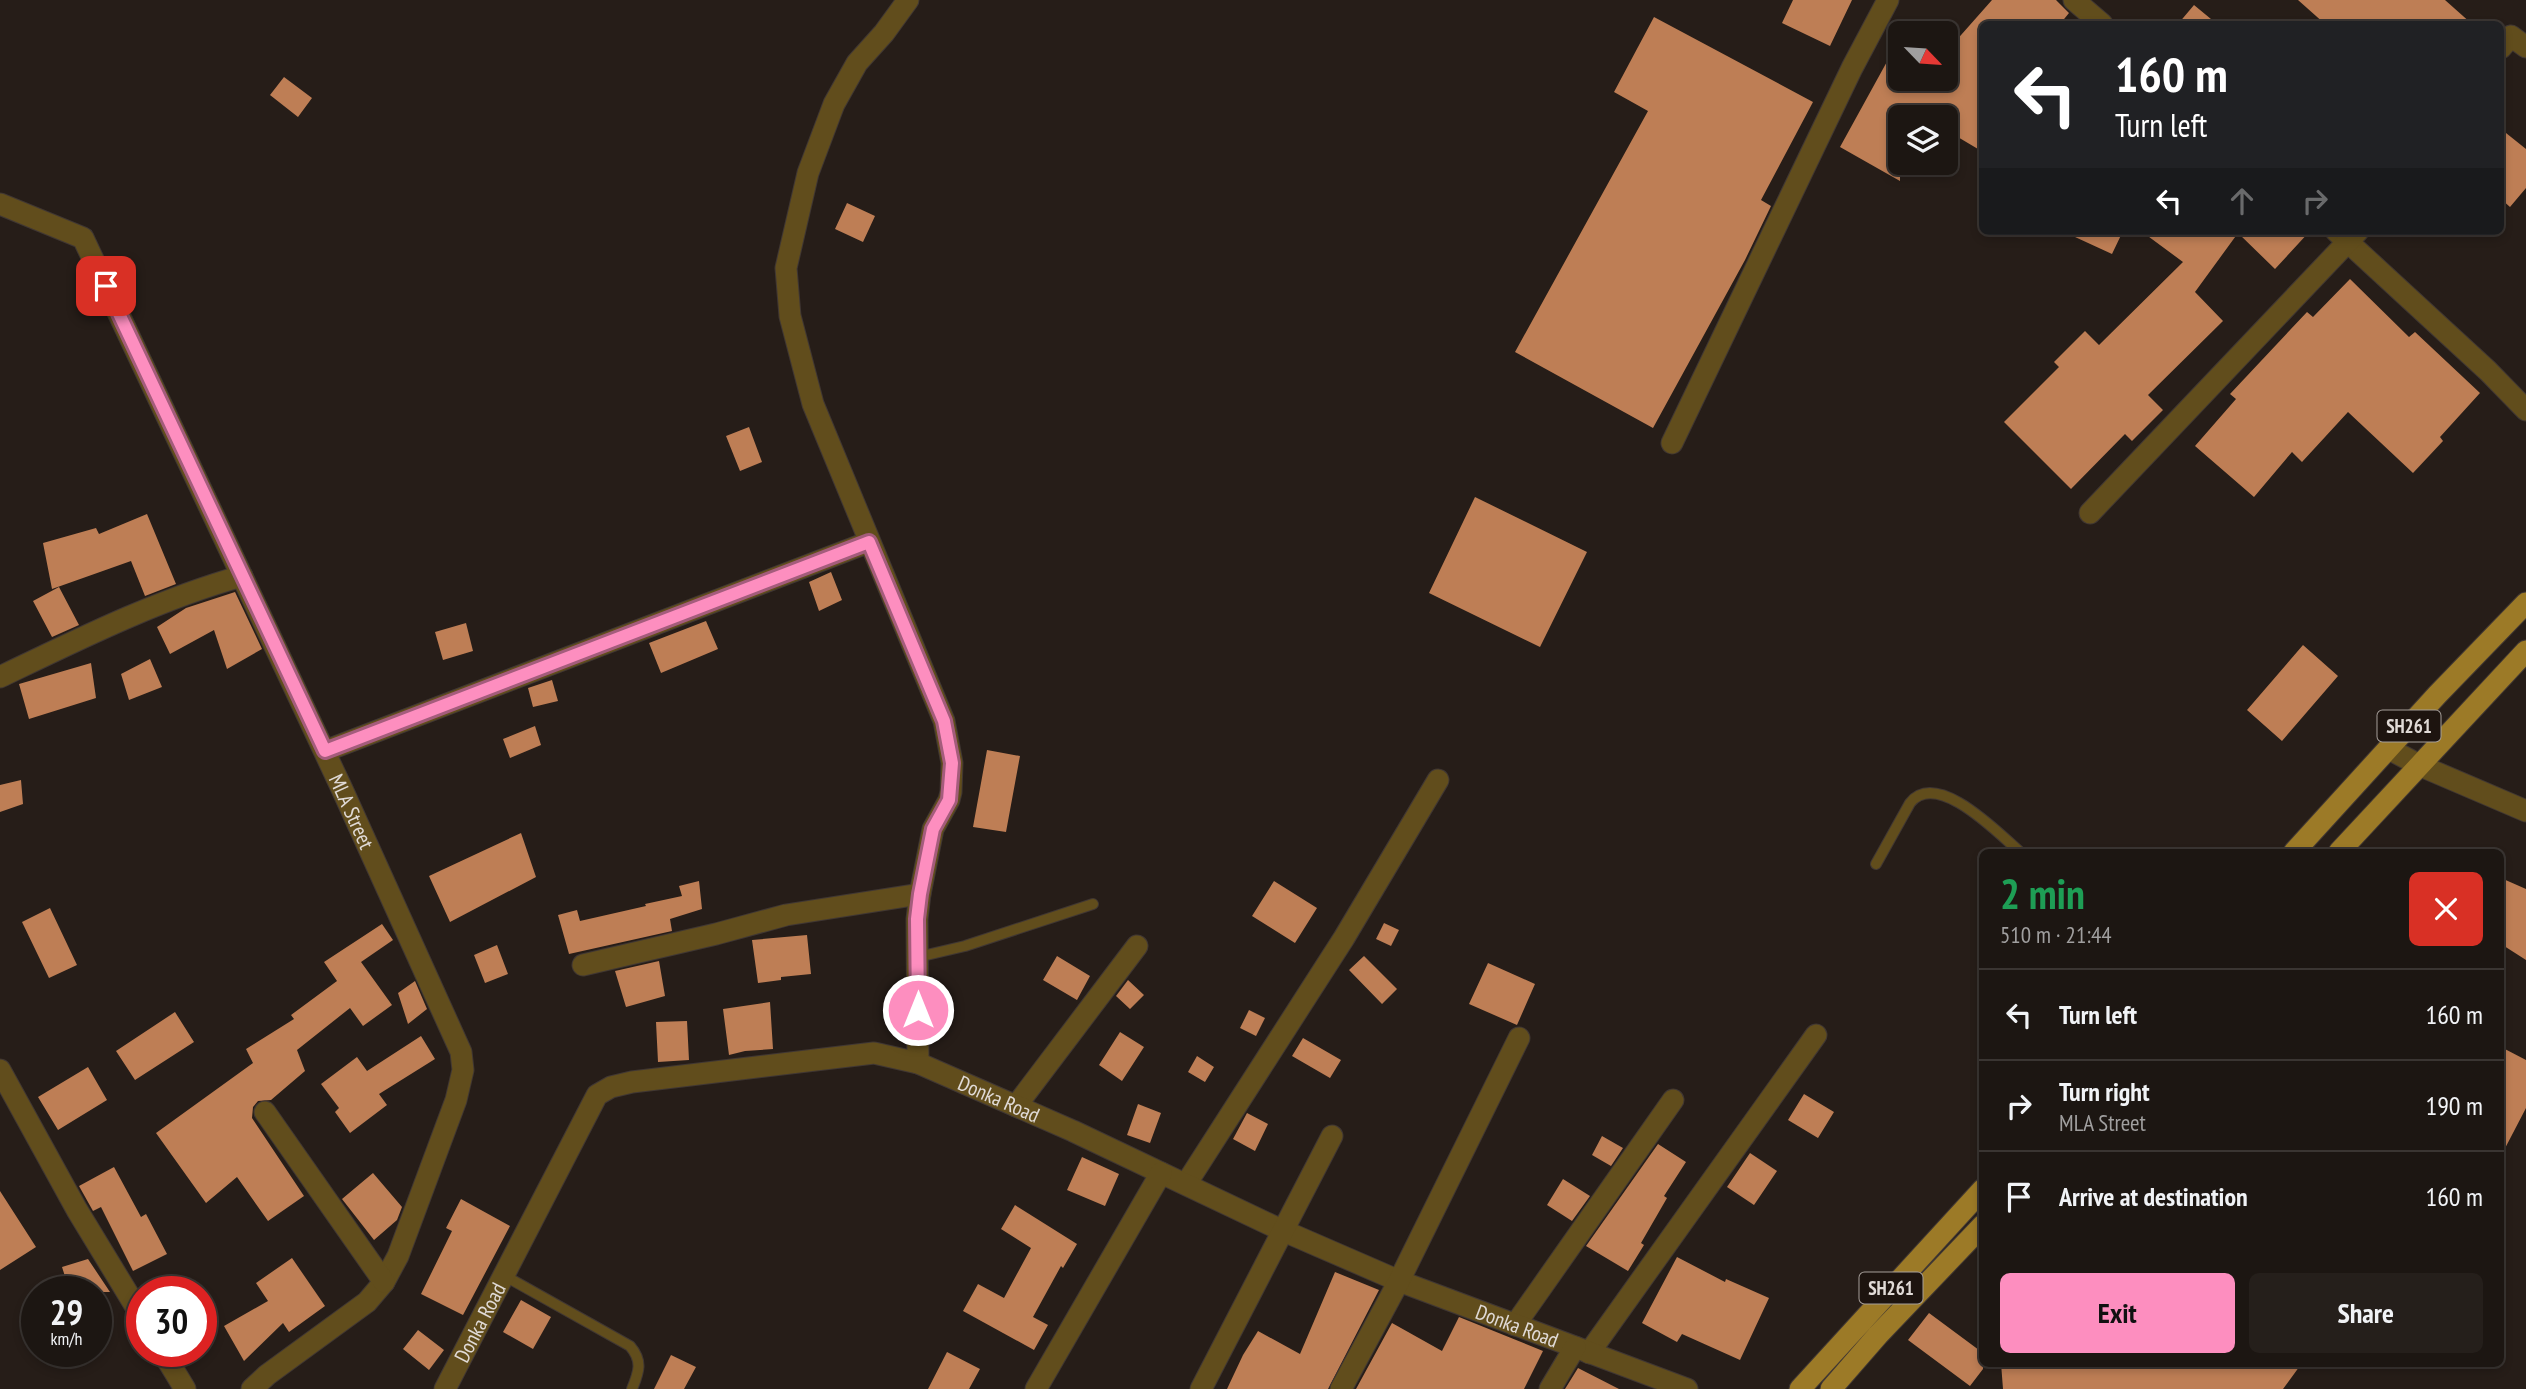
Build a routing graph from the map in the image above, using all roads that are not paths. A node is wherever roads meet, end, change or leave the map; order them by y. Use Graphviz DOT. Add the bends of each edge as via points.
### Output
graph roads {
  1 [pos="908,0"];
  2 [pos="1888,0"];
  3 [pos="2074,0"];
  4 [pos="2098,21"];
  5 [pos="2504,44"];
  6 [pos="2526,47"];
  7 [pos="0,205"];
  8 [pos="2348,235"];
  9 [pos="2523,401"];
  10 [pos="1672,443"];
  11 [pos="2090,513"];
  12 [pos="869,542"];
  13 [pos="242,576"];
  14 [pos="2526,603"];
  15 [pos="2526,651"];
  16 [pos="0,677"];
  17 [pos="2389,749"];
  18 [pos="325,751"];
  19 [pos="2421,766"];
  20 [pos="1438,780"];
  21 [pos="2526,811"];
  22 [pos="2016,849"];
  23 [pos="2297,849"];
  24 [pos="2342,849"];
  25 [pos="1876,863"];
  26 [pos="920,894"];
  27 [pos="1093,904"];
  28 [pos="1137,946"];
  29 [pos="918,957"];
  30 [pos="583,965"];
  31 [pos="1816,1035"];
  32 [pos="1519,1038"];
  33 [pos="918,1063"];
  34 [pos="2,1079"];
  35 [pos="1673,1100"];
  36 [pos="1016,1105"];
  37 [pos="265,1112"];
  38 [pos="1332,1136"];
  39 [pos="1161,1172"];
  40 [pos="1186,1184"];
  41 [pos="1979,1193"];
  42 [pos="1979,1229"];
  43 [pos="1284,1230"];
  44 [pos="505,1276"];
  45 [pos="1399,1281"];
  46 [pos="384,1282"];
  47 [pos="126,1291"];
  48 [pos="1515,1325"];
  49 [pos="1582,1350"];
  50 [pos="172,1367"];
  51 [pos="1833,1388"];
  52 [pos="185,1389"];
  53 [pos="252,1389"];
  54 [pos="445,1389"];
  55 [pos="632,1389"];
  56 [pos="1036,1389"];
  57 [pos="1201,1389"];
  58 [pos="1341,1389"];
  59 [pos="1549,1389"];
  60 [pos="1687,1389"];
  61 [pos="1800,1389"];
  1 -- 12 [label="street" via="857,63 835,103 808,173 786,268 790,316 813,404"];
  2 -- 10 [label="street"];
  3 -- 4 [label="street"];
  5 -- 6 [label="street" via="2511,36"];
  7 -- 13 [label="street, MLA Street" via="83,238"];
  8 -- 9 [label="street"];
  8 -- 11 [label="street"];
  12 -- 18 [label="street"];
  12 -- 26 [label="street" via="944,721 952,763 949,800 933,829"];
  13 -- 16 [label="street" via="137,612"];
  13 -- 18 [label="street, MLA Street"];
  14 -- 17 [label="main road, SH261"];
  15 -- 19 [label="main road, SH261"];
  17 -- 19 [label="street"];
  17 -- 23 [label="main road, SH261"];
  18 -- 46 [label="street, MLA Street" via="453,1030 463,1070 433,1164"];
  19 -- 21 [label="street"];
  19 -- 24 [label="main road, SH261"];
  20 -- 40 [label="street" via="1358,916"];
  22 -- 25 [label="lane" via="1948,796 1924,792 1916,794"];
  26 -- 29 [label="street"];
  26 -- 30 [label="street" via="786,915"];
  27 -- 29 [label="lane"];
  28 -- 36 [label="street"];
  29 -- 33 [label="street"];
  31 -- 49 [label="street"];
  32 -- 45 [label="street"];
  33 -- 36 [label="street, Donka Road"];
  33 -- 44 [label="street, Donka Road" via="874,1053 611,1087 597,1095 587,1112"];
  34 -- 47 [label="street"];
  35 -- 48 [label="street"];
  36 -- 39 [label="street, Donka Road"];
  37 -- 46 [label="street"];
  38 -- 43 [label="street"];
  39 -- 40 [label="street, Donka Road"];
  39 -- 56 [label="street"];
  40 -- 43 [label="street, Donka Road"];
  41 -- 61 [label="main road, SH261"];
  42 -- 51 [label="main road, SH261"];
  43 -- 45 [label="street, Donka Road"];
  43 -- 57 [label="street"];
  44 -- 54 [label="street, Donka Road"];
  44 -- 55 [label="lane" via="630,1346 640,1363"];
  45 -- 48 [label="street, Donka Road"];
  45 -- 58 [label="street"];
  46 -- 53 [label="street, MLA Street" via="367,1302"];
  48 -- 49 [label="street, Donka Road"];
  49 -- 59 [label="street"];
  49 -- 60 [label="street, Donka Road"];
  50 -- 52 [label="street"];
}
